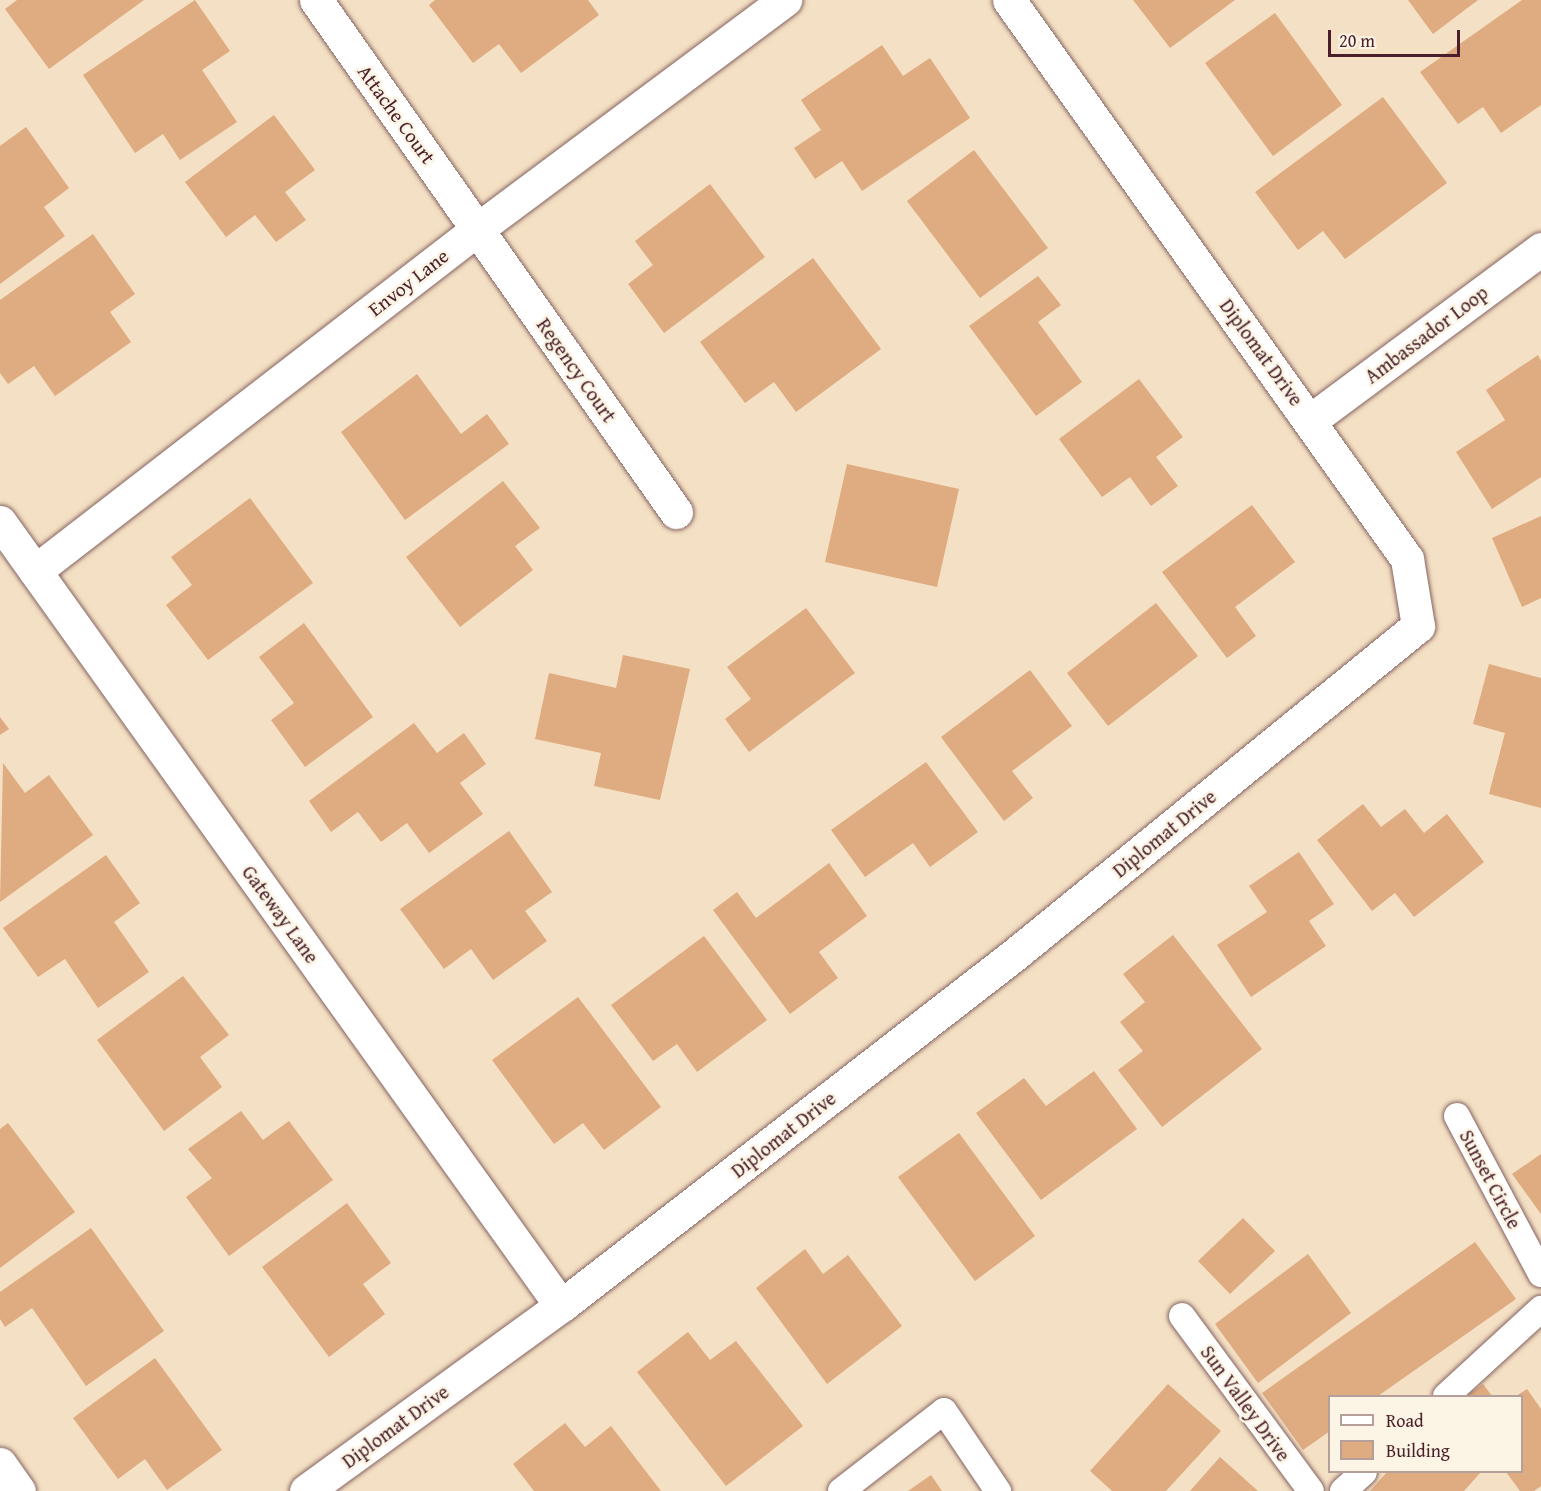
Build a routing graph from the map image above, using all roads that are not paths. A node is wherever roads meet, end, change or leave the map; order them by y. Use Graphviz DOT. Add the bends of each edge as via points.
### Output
graph roads {
  1 [pos="316,0"];
  2 [pos="785,0"];
  3 [pos="1009,0"];
  4 [pos="479,228"];
  5 [pos="1541,249"];
  6 [pos="1311,420"];
  7 [pos="676,512"];
  8 [pos="0,522"];
  9 [pos="35,571"];
  10 [pos="1457,1116"];
  11 [pos="1541,1274"];
  12 [pos="561,1306"];
  13 [pos="1541,1309"];
  14 [pos="1182,1316"];
  15 [pos="1447,1395"];
  16 [pos="0,1464"];
  17 [pos="1363,1473"];
  18 [pos="19,1491"];
  19 [pos="306,1491"];
  20 [pos="841,1491"];
  21 [pos="998,1491"];
  22 [pos="1311,1491"];
  23 [pos="1343,1491"];
  1 -- 4 [label="street, Attache Court"];
  2 -- 4 [label="street, Envoy Lane"];
  3 -- 6 [label="street, Diplomat Drive"];
  4 -- 7 [label="street, Regency Court"];
  4 -- 9 [label="street, Envoy Lane"];
  5 -- 6 [label="street, Ambassador Loop"];
  6 -- 12 [label="street, Diplomat Drive" via="1407,559 1418,626 1014,955"];
  8 -- 9 [label="street, Gateway Lane"];
  9 -- 12 [label="street, Gateway Lane"];
  10 -- 11 [label="lane, Sunset Circle"];
  12 -- 19 [label="street, Diplomat Drive"];
  13 -- 15 [label="lane"];
  14 -- 22 [label="lane, Sun Valley Drive"];
  16 -- 18 [label="street"];
  17 -- 23 [label="lane"];
  20 -- 21 [label="lane" via="944,1411"];
}
